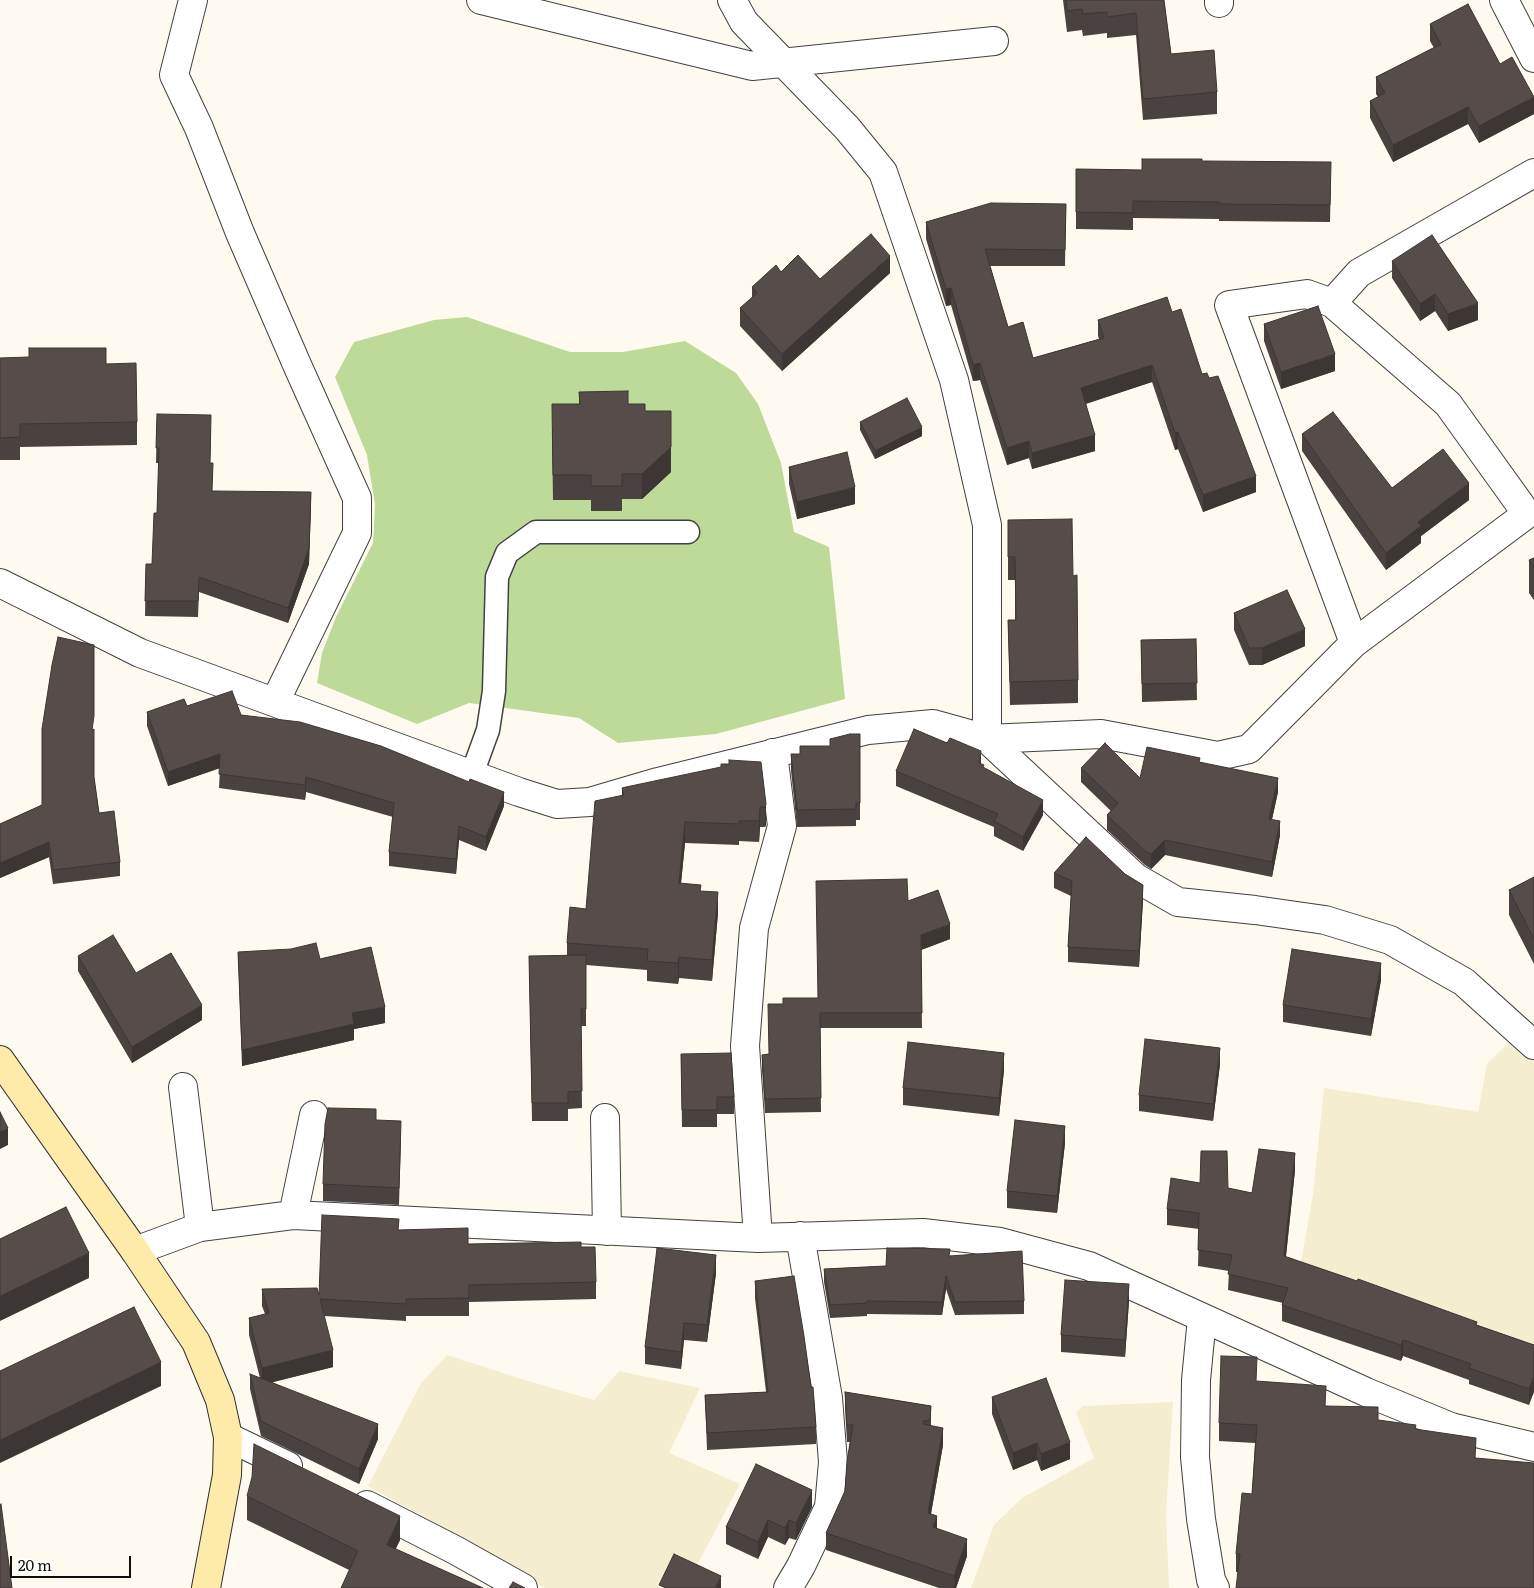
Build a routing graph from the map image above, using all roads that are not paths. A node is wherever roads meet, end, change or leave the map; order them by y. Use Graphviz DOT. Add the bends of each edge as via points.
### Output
graph roads {
  1 [pos="193,0"];
  2 [pos="481,0"];
  3 [pos="732,0"];
  4 [pos="1504,0"];
  5 [pos="994,41"];
  6 [pos="1534,58"];
  7 [pos="782,63"];
  8 [pos="1534,173"];
  9 [pos="1332,303"];
  10 [pos="688,532"];
  11 [pos="0,583"];
  12 [pos="1354,643"];
  13 [pos="275,702"];
  14 [pos="987,739"];
  15 [pos="773,753"];
  16 [pos="472,774"];
  17 [pos="1534,1045"];
  18 [pos="0,1060"];
  19 [pos="183,1087"];
  20 [pos="314,1115"];
  21 [pos="605,1118"];
  22 [pos="293,1215"];
  23 [pos="200,1228"];
  24 [pos="607,1231"];
  25 [pos="800,1236"];
  26 [pos="758,1238"];
  27 [pos="135,1251"];
  28 [pos="1202,1318"];
  29 [pos="228,1437"];
  30 [pos="1534,1447"];
  31 [pos="307,1475"];
  32 [pos="341,1492"];
  33 [pos="206,1588"];
  34 [pos="522,1588"];
  35 [pos="788,1588"];
  36 [pos="1215,1588"];
  1 -- 13 [label="street" via="174,75 357,498 357,533"];
  2 -- 7 [label="street" via="752,66"];
  3 -- 7 [label="street" via="744,22"];
  4 -- 6 [label="street"];
  5 -- 7 [label="street"];
  7 -- 14 [label="street" via="847,128 883,172 954,380 987,525"];
  8 -- 9 [label="street" via="1359,273"];
  9 -- 12 [label="street" via="1307,294 1229,305"];
  9 -- 12 [label="street" via="1448,404 1527,514"];
  10 -- 16 [label="lane" via="536,532 507,553 496,577 494,691 488,730"];
  11 -- 13 [label="street" via="140,653"];
  12 -- 14 [label="street" via="1249,749 1218,756 1101,734"];
  13 -- 16 [label="street"];
  14 -- 15 [label="street" via="933,724 868,730"];
  14 -- 17 [label="street" via="1136,878 1178,902 1325,920 1390,940 1464,982"];
  15 -- 16 [label="street" via="590,802 557,804"];
  15 -- 26 [label="street" via="782,826 754,928 745,1046"];
  18 -- 27 [label="street"];
  19 -- 23 [label="street"];
  20 -- 22 [label="street"];
  21 -- 24 [label="street"];
  22 -- 23 [label="street"];
  22 -- 24 [label="street"];
  23 -- 27 [label="street"];
  24 -- 26 [label="street"];
  25 -- 26 [label="street"];
  25 -- 28 [label="street" via="923,1233 1000,1242 1090,1266"];
  25 -- 35 [label="street" via="828,1398 833,1462 829,1507 802,1566"];
  27 -- 29 [label="street" via="196,1342 220,1400"];
  28 -- 30 [label="street" via="1366,1392 1451,1426"];
  28 -- 36 [label="street" via="1196,1380 1195,1457 1201,1519"];
  29 -- 31 [label="street"];
  29 -- 33 [label="street" via="226,1475"];
  32 -- 34 [label="street" via="456,1550"];
}
